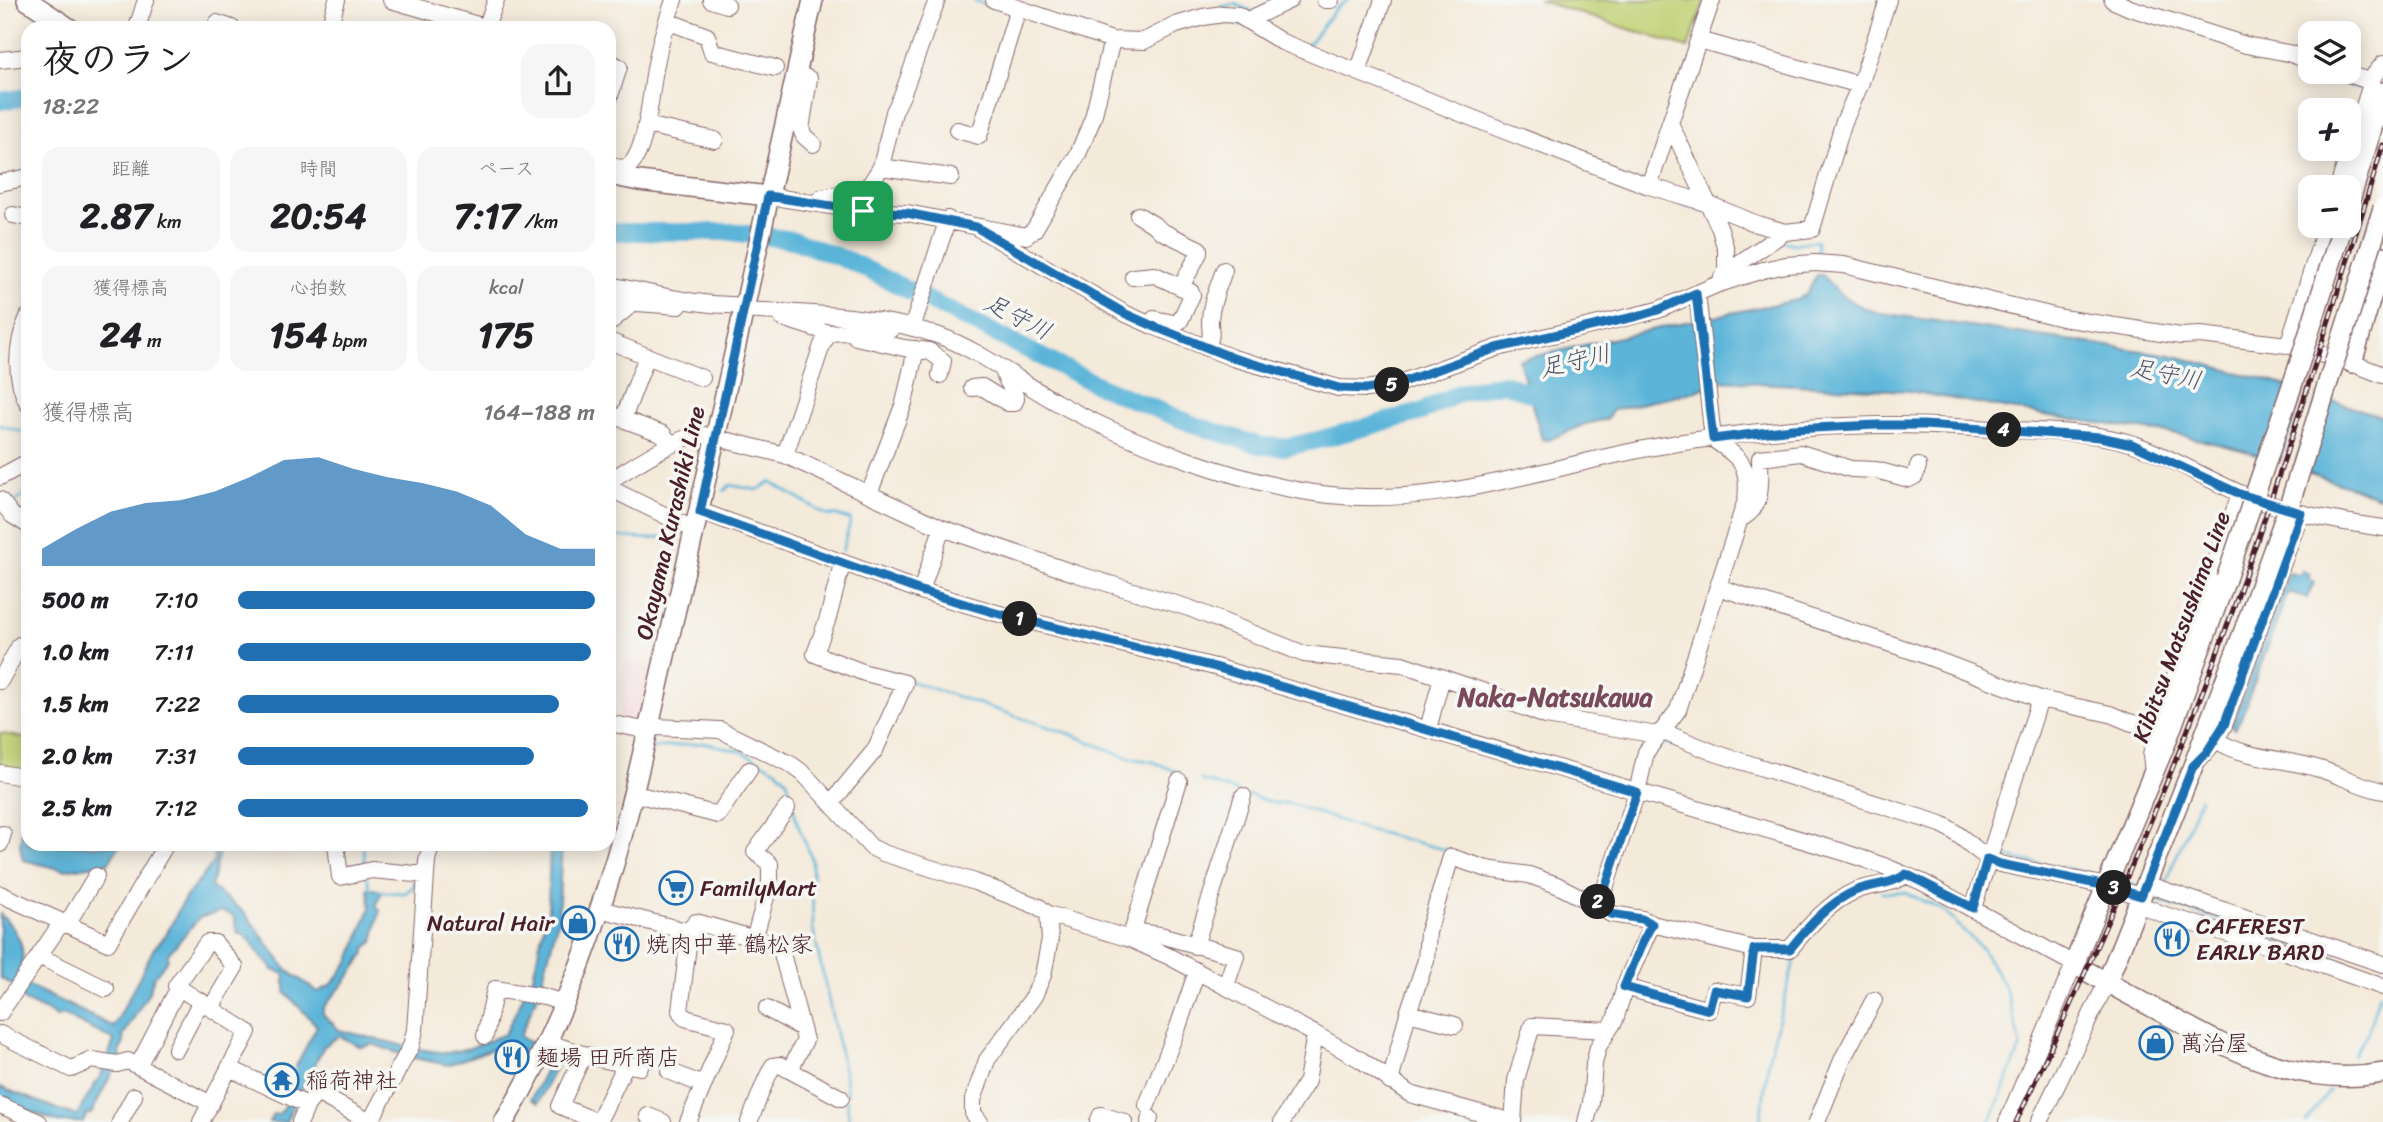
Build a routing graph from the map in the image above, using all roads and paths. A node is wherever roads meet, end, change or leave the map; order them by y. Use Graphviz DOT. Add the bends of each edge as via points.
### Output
graph roads {
  1 [pos="27,0"];
  2 [pos="146,0"];
  3 [pos="337,0"];
  4 [pos="391,0"];
  5 [pos="496,0"];
  6 [pos="674,0"];
  7 [pos="711,0"];
  8 [pos="813,0"];
  9 [pos="937,0"];
  10 [pos="994,0"];
  11 [pos="1290,0"];
  12 [pos="1325,0"];
  13 [pos="1331,0"];
  14 [pos="1383,0"];
  15 [pos="1712,0"];
  16 [pos="1888,0"];
  17 [pos="2112,0"];
  18 [pos="727,5"];
  19 [pos="1016,7"];
  20 [pos="1254,18"];
  21 [pos="58,21"];
  22 [pos="139,21"];
  23 [pos="331,21"];
  24 [pos="463,21"];
  25 [pos="489,21"];
  26 [pos="667,21"];
  27 [pos="1699,40"];
  28 [pos="1111,44"];
  29 [pos="2298,57"];
  30 [pos="21,58"];
  31 [pos="0,60"];
  32 [pos="2383,64"];
  33 [pos="775,68"];
  34 [pos="1358,72"];
  35 [pos="796,73"];
  36 [pos="1860,85"];
  37 [pos="2377,87"];
  38 [pos="1670,123"];
  39 [pos="646,125"];
  40 [pos="957,130"];
  41 [pos="715,141"];
  42 [pos="813,144"];
  43 [pos="616,167"];
  44 [pos="881,167"];
  45 [pos="2343,175"];
  46 [pos="2356,175"];
  47 [pos="616,176"];
  48 [pos="951,177"];
  49 [pos="21,178"];
  50 [pos="0,183"];
  51 [pos="1649,186"];
  52 [pos="767,200"];
  53 [pos="814,204"];
  54 [pos="1707,205"];
  55 [pos="2383,208"];
  56 [pos="1138,215"];
  57 [pos="948,222"];
  58 [pos="976,227"];
  59 [pos="1779,236"];
  60 [pos="2332,238"];
  61 [pos="2334,238"];
  62 [pos="2383,256"];
  63 [pos="1223,270"];
  64 [pos="1133,277"];
  65 [pos="1721,279"];
  66 [pos="616,286"];
  67 [pos="1181,287"];
  68 [pos="1697,296"];
  69 [pos="616,302"];
  70 [pos="632,304"];
  71 [pos="723,306"];
  72 [pos="747,306"];
  73 [pos="1124,313"];
  74 [pos="616,317"];
  75 [pos="910,326"];
  76 [pos="836,333"];
  77 [pos="21,340"];
  78 [pos="616,344"];
  79 [pos="2288,345"];
  80 [pos="1207,348"];
  81 [pos="916,349"];
  82 [pos="647,356"];
  83 [pos="2352,363"];
  84 [pos="1003,370"];
  85 [pos="940,375"];
  86 [pos="2379,375"];
  87 [pos="702,378"];
  88 [pos="21,383"];
  89 [pos="972,388"];
  90 [pos="616,417"];
  91 [pos="704,435"];
  92 [pos="1713,437"];
  93 [pos="729,441"];
  94 [pos="671,445"];
  95 [pos="785,455"];
  96 [pos="21,466"];
  97 [pos="1918,466"];
  98 [pos="0,477"];
  99 [pos="616,477"];
  100 [pos="616,491"];
  101 [pos="869,494"];
  102 [pos="2240,494"];
  103 [pos="6,507"];
  104 [pos="2301,513"];
  105 [pos="21,519"];
  106 [pos="1740,519"];
  107 [pos="697,521"];
  108 [pos="942,528"];
  109 [pos="2383,528"];
  110 [pos="842,564"];
  111 [pos="1718,587"];
  112 [pos="921,591"];
  113 [pos="21,645"];
  114 [pos="1443,677"];
  115 [pos="0,680"];
  116 [pos="2040,699"];
  117 [pos="616,724"];
  118 [pos="1428,729"];
  119 [pos="2156,729"];
  120 [pos="1659,733"];
  121 [pos="2216,740"];
  122 [pos="644,742"];
  123 [pos="2193,766"];
  124 [pos="749,769"];
  125 [pos="0,773"];
  126 [pos="2153,774"];
  127 [pos="21,777"];
  128 [pos="1179,781"];
  129 [pos="2383,791"];
  130 [pos="1637,792"];
  131 [pos="632,793"];
  132 [pos="1243,796"];
  133 [pos="831,803"];
  134 [pos="786,808"];
  135 [pos="162,851"];
  136 [pos="338,851"];
  137 [pos="428,851"];
  138 [pos="1987,859"];
  139 [pos="418,874"];
  140 [pos="1906,874"];
  141 [pos="96,876"];
  142 [pos="2107,886"];
  143 [pos="2150,893"];
  144 [pos="0,894"];
  145 [pos="1598,902"];
  146 [pos="1973,908"];
  147 [pos="600,909"];
  148 [pos="1048,914"];
  149 [pos="64,923"];
  150 [pos="1652,924"];
  151 [pos="690,932"];
  152 [pos="1131,935"];
  153 [pos="754,939"];
  154 [pos="1195,946"];
  155 [pos="1754,949"];
  156 [pos="38,957"];
  157 [pos="2074,964"];
  158 [pos="2383,964"];
  159 [pos="1197,971"];
  160 [pos="2107,982"];
  161 [pos="1226,986"];
  162 [pos="2381,986"];
  163 [pos="179,987"];
  164 [pos="1624,987"];
  165 [pos="106,989"];
  166 [pos="1874,1000"];
  167 [pos="563,1003"];
  168 [pos="206,1004"];
  169 [pos="767,1009"];
  170 [pos="0,1011"];
  171 [pos="1408,1013"];
  172 [pos="1455,1025"];
  173 [pos="802,1028"];
  174 [pos="1608,1030"];
  175 [pos="0,1034"];
  176 [pos="1315,1034"];
  177 [pos="485,1036"];
  178 [pos="176,1049"];
  179 [pos="543,1049"];
  180 [pos="584,1054"];
  181 [pos="138,1066"];
  182 [pos="229,1068"];
  183 [pos="789,1070"];
  184 [pos="669,1071"];
  185 [pos="2383,1073"];
  186 [pos="1390,1082"];
  187 [pos="703,1085"];
  188 [pos="134,1096"];
  189 [pos="841,1098"];
  190 [pos="298,1101"];
  191 [pos="211,1104"];
  192 [pos="0,1105"];
  193 [pos="1148,1115"];
  194 [pos="1469,1116"];
  195 [pos="31,1120"];
  196 [pos="120,1122"];
  197 [pos="201,1122"];
  198 [pos="300,1122"];
  199 [pos="370,1122"];
  200 [pos="504,1122"];
  201 [pos="688,1122"];
  202 [pos="749,1122"];
  203 [pos="980,1122"];
  204 [pos="1098,1122"];
  205 [pos="1124,1122"];
  206 [pos="1282,1122"];
  207 [pos="1513,1122"];
  208 [pos="1586,1122"];
  209 [pos="1817,1122"];
  210 [pos="2007,1122"];
  211 [pos="2039,1122"];
  1 -- 21 [label="main road"];
  2 -- 22 [label="street"];
  3 -- 23 [label="street"];
  4 -- 24 [label="street"];
  5 -- 25 [label="street"];
  6 -- 26 [label="street"];
  7 -- 18 [label="street"];
  8 -- 35 [label="main road, Okayama Kurashiki Line"];
  9 -- 44 [label="street" via="894,112"];
  10 -- 19 [label="street"];
  11 -- 20 [label="street"];
  12 -- 13 [label="street"];
  14 -- 34 [label="street"];
  15 -- 27 [label="street"];
  16 -- 36 [label="street"];
  17 -- 29 [label="street" via="2246,45"];
  19 -- 28 [label="street"];
  19 -- 40 [label="street" via="979,136"];
  20 -- 28 [label="street" via="1223,13 1176,25 1144,41"];
  20 -- 34 [label="street" via="1282,42"];
  26 -- 33 [label="street" via="707,36 712,52"];
  26 -- 39 [label="street"];
  27 -- 36 [label="street"];
  27 -- 38 [label="street"];
  28 -- 58 [label="street" via="1093,118 1034,230 1026,236"];
  30 -- 31 [label="street"];
  32 -- 37 [label="street" via="2374,75"];
  34 -- 51 [label="street"];
  35 -- 42 [label="street" via="809,79 801,129"];
  35 -- 52 [label="main road, Okayama Kurashiki Line"];
  36 -- 59 [label="street" via="1843,124 1812,229"];
  37 -- 45 [label="street"];
  37 -- 46 [label="main road"];
  38 -- 51 [label="street"];
  38 -- 54 [label="street"];
  39 -- 41 [label="street"];
  39 -- 43 [label="street" via="630,165"];
  44 -- 48 [label="street"];
  44 -- 53 [label="street" via="862,191 821,198"];
  47 -- 52 [label="main road"];
  49 -- 50 [label="street"];
  51 -- 54 [label="street"];
  52 -- 53 [label="street"];
  52 -- 72 [label="main road, Okayama Kurashiki Line"];
  53 -- 57 [label="street"];
  54 -- 59 [label="street"];
  54 -- 65 [label="street" via="1726,250"];
  55 -- 123 [label="main road, bridge" via="2288,506"];
  56 -- 67 [label="street" via="1199,249"];
  57 -- 58 [label="street"];
  57 -- 75 [label="street"];
  58 -- 73 [label="street"];
  59 -- 65 [label="street"];
  60 -- 79 [label="street"];
  61 -- 126 [label="main road, Kibitsu Matsushima Line, bridge" via="2297,370"];
  62 -- 83 [label="main road"];
  63 -- 80 [label="street"];
  64 -- 67 [label="street" via="1155,275"];
  65 -- 68 [label="street"];
  65 -- 79 [label="street" via="1786,265 1830,263 2062,318 2181,336"];
  66 -- 71 [label="street"];
  67 -- 73 [label="street" via="1192,295 1180,321"];
  68 -- 80 [label="street" via="1638,316 1497,348 1397,384 1367,389 1307,380"];
  68 -- 92 [label="street"];
  69 -- 70 [label="street"];
  70 -- 71 [label="street"];
  70 -- 74 [label="street"];
  71 -- 72 [label="street"];
  72 -- 75 [label="street"];
  72 -- 76 [label="street"];
  72 -- 107 [label="main road, Okayama Kurashiki Line"];
  73 -- 80 [label="street"];
  75 -- 76 [label="street"];
  75 -- 84 [label="street" via="962,346"];
  76 -- 81 [label="street"];
  76 -- 95 [label="street" via="822,345"];
  77 -- 88 [label="street"];
  78 -- 82 [label="street"];
  79 -- 83 [label="street"];
  81 -- 85 [label="street" via="939,356 943,361"];
  81 -- 101 [label="street" via="904,403"];
  82 -- 87 [label="street"];
  82 -- 90 [label="street"];
  83 -- 86 [label="street"];
  84 -- 89 [label="street" via="1016,395 1014,403 982,387"];
  84 -- 92 [label="street" via="1084,416 1163,449 1269,484 1331,495 1394,498 1461,490"];
  90 -- 94 [label="street" via="663,433"];
  91 -- 94 [label="street"];
  92 -- 102 [label="street" via="1877,425 2100,437 2132,444"];
  92 -- 106 [label="street" via="1746,470 1746,500"];
  93 -- 95 [label="street"];
  94 -- 99 [label="street"];
  95 -- 101 [label="street"];
  96 -- 98 [label="street"];
  97 -- 106 [label="street" via="1909,479 1801,453 1759,458 1757,503"];
  100 -- 107 [label="street"];
  101 -- 108 [label="street"];
  102 -- 104 [label="street"];
  102 -- 119 [label="street"];
  103 -- 105 [label="street"];
  104 -- 109 [label="street"];
  104 -- 121 [label="street"];
  106 -- 111 [label="street"];
  107 -- 110 [label="street"];
  107 -- 122 [label="main road, Okayama Kurashiki Line"];
  108 -- 112 [label="street"];
  108 -- 114 [label="street" via="1189,608 1304,654 1402,664"];
  110 -- 112 [label="street"];
  110 -- 133 [label="street" via="815,654 905,683 875,750"];
  111 -- 116 [label="street"];
  111 -- 120 [label="street" via="1678,710"];
  112 -- 118 [label="street" via="1215,667"];
  113 -- 115 [label="street"];
  114 -- 118 [label="street"];
  114 -- 120 [label="street" via="1546,716"];
  116 -- 119 [label="street"];
  116 -- 138 [label="street"];
  117 -- 122 [label="street" via="639,729"];
  118 -- 130 [label="street"];
  119 -- 126 [label="street"];
  120 -- 130 [label="street" via="1646,752"];
  120 -- 138 [label="street" via="1941,824"];
  121 -- 123 [label="street"];
  121 -- 129 [label="street"];
  122 -- 131 [label="main road, Okayama Kurashiki Line"];
  122 -- 133 [label="street" via="694,728 720,730 792,765"];
  123 -- 143 [label="main road"];
  124 -- 131 [label="street" via="718,815"];
  125 -- 127 [label="street"];
  126 -- 142 [label="main road, Kibitsu Matsushima Line"];
  128 -- 152 [label="street"];
  130 -- 140 [label="street"];
  130 -- 145 [label="street"];
  131 -- 147 [label="main road, Okayama Kurashiki Line"];
  132 -- 154 [label="street"];
  133 -- 148 [label="street" via="883,853 986,886"];
  134 -- 153 [label="street" via="755,852 770,864 770,883"];
  135 -- 149 [label="street" via="108,943"];
  136 -- 139 [label="street" via="340,877 365,871"];
  137 -- 139 [label="street"];
  138 -- 142 [label="street"];
  138 -- 146 [label="street"];
  139 -- 199 [label="street" via="415,1030"];
  140 -- 146 [label="street"];
  140 -- 155 [label="street" via="1895,883 1869,886 1844,896 1790,949"];
  141 -- 149 [label="street"];
  142 -- 143 [label="street"];
  142 -- 157 [label="main road, Kibitsu Matsushima Line"];
  143 -- 158 [label="street"];
  143 -- 160 [label="main road"];
  143 -- 162 [label="street" via="2165,915"];
  144 -- 149 [label="street"];
  145 -- 150 [label="street" via="1611,914"];
  145 -- 171 [label="street" via="1529,874 1488,869 1451,857"];
  146 -- 157 [label="street"];
  147 -- 151 [label="street"];
  147 -- 167 [label="main road, Okayama Kurashiki Line"];
  148 -- 152 [label="street"];
  148 -- 203 [label="street" via="1050,939 1043,975 1034,996 987,1060 973,1100 973,1113"];
  149 -- 156 [label="street"];
  150 -- 155 [label="street"];
  150 -- 164 [label="street"];
  151 -- 153 [label="street" via="696,922"];
  151 -- 187 [label="street" via="680,1012 685,1018 727,1029"];
  152 -- 154 [label="street" via="1160,935"];
  152 -- 159 [label="street"];
  153 -- 173 [label="street" via="780,946"];
  154 -- 161 [label="street" via="1236,956"];
  155 -- 164 [label="street" via="1748,996 1714,990 1709,1010"];
  156 -- 165 [label="street"];
  156 -- 170 [label="street"];
  157 -- 160 [label="main road"];
  157 -- 210 [label="street"];
  159 -- 161 [label="street"];
  159 -- 193 [label="street"];
  160 -- 185 [label="main road" via="2264,1064 2331,1077"];
  160 -- 211 [label="street"];
  161 -- 176 [label="street"];
  163 -- 168 [label="street"];
  163 -- 168 [label="street" via="207,943 215,943 235,967"];
  163 -- 181 [label="street"];
  164 -- 174 [label="street"];
  166 -- 209 [label="street" via="1843,1058"];
  167 -- 177 [label="street" via="495,989"];
  167 -- 179 [label="main road, Okayama Kurashiki Line"];
  168 -- 178 [label="street"];
  168 -- 182 [label="street" via="248,1032"];
  169 -- 173 [label="street"];
  171 -- 172 [label="street"];
  171 -- 186 [label="street"];
  173 -- 183 [label="street" via="805,1040"];
  174 -- 207 [label="street" via="1532,1026 1517,1080"];
  174 -- 208 [label="street" via="1598,1047"];
  175 -- 181 [label="street" via="71,1069 92,1060 128,1061"];
  176 -- 186 [label="street"];
  176 -- 206 [label="street" via="1307,1081"];
  179 -- 180 [label="street"];
  179 -- 200 [label="main road, Okayama Kurashiki Line"];
  180 -- 180 [label="street" via="560,1106 598,1122 633,1066"];
  181 -- 191 [label="street"];
  182 -- 190 [label="street"];
  182 -- 191 [label="street"];
  183 -- 189 [label="street"];
  183 -- 202 [label="street" via="773,1066 760,1087"];
  184 -- 187 [label="street"];
  186 -- 194 [label="street"];
  187 -- 201 [label="street"];
  188 -- 196 [label="street"];
  190 -- 198 [label="street"];
  190 -- 199 [label="street" via="317,1093"];
  191 -- 197 [label="street"];
  192 -- 195 [label="street"];
  194 -- 207 [label="street"];
  204 -- 205 [label="street" via="1101,1115"];
}
